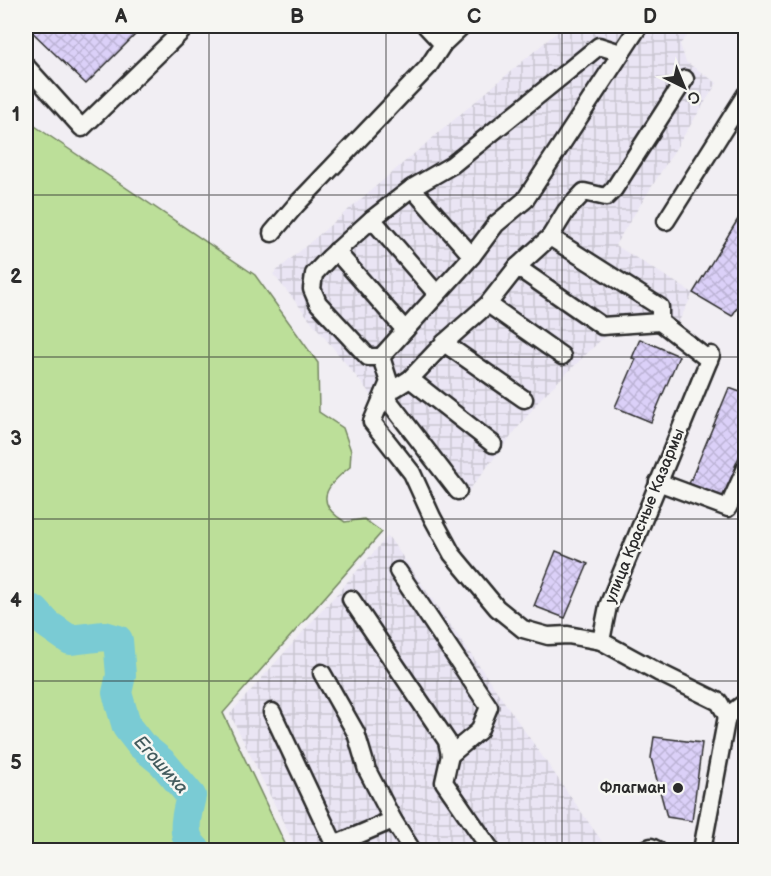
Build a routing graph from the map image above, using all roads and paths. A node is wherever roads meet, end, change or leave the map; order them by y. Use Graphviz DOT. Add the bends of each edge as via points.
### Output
graph roads {
  1 [pos="187,26"];
  2 [pos="426,26"];
  3 [pos="462,26"];
  4 [pos="639,26"];
  5 [pos="443,44"];
  6 [pos="621,53"];
  7 [pos="26,66"];
  8 [pos="685,79"];
  9 [pos="746,94"];
  10 [pos="412,188"];
  11 [pos="372,219"];
  12 [pos="666,220"];
  13 [pos="272,233"];
  14 [pos="550,237"];
  15 [pos="336,251"];
  16 [pos="472,256"];
  17 [pos="517,267"];
  18 [pos="437,294"];
  19 [pos="488,304"];
  20 [pos="660,322"];
  21 [pos="405,330"];
  22 [pos="444,343"];
  23 [pos="562,356"];
  24 [pos="381,357"];
  25 [pos="410,379"];
  26 [pos="384,395"];
  27 [pos="524,399"];
  28 [pos="492,444"];
  29 [pos="746,468"];
  30 [pos="657,482"];
  31 [pos="458,491"];
  32 [pos="398,572"];
  33 [pos="351,599"];
  34 [pos="600,641"];
  35 [pos="322,673"];
  36 [pos="746,702"];
  37 [pos="272,712"];
  38 [pos="727,716"];
  39 [pos="450,755"];
  40 [pos="393,820"];
  41 [pos="336,848"];
  42 [pos="412,850"];
  43 [pos="491,850"];
  44 [pos="644,850"];
  45 [pos="657,850"];
  46 [pos="702,850"];
  1 -- 7 [label="street" via="82,128"];
  2 -- 5 [label="street"];
  3 -- 5 [label="street"];
  4 -- 6 [label="street"];
  5 -- 13 [label="street" via="428,67"];
  6 -- 10 [label="street" via="599,46 452,165"];
  6 -- 16 [label="street" via="525,200 496,224"];
  8 -- 14 [label="street" via="614,189 606,197 584,192"];
  9 -- 12 [label="street"];
  10 -- 11 [label="street"];
  10 -- 16 [label="street"];
  11 -- 15 [label="street"];
  11 -- 18 [label="street"];
  14 -- 17 [label="street"];
  14 -- 20 [label="street" via="660,307"];
  15 -- 21 [label="street"];
  15 -- 24 [label="street" via="314,274 312,289 318,303 368,357"];
  16 -- 18 [label="street"];
  17 -- 19 [label="street"];
  17 -- 20 [label="street" via="602,326"];
  18 -- 21 [label="street"];
  19 -- 22 [label="street"];
  19 -- 23 [label="street"];
  20 -- 30 [label="street, улица Красные Казармы" via="710,358"];
  21 -- 24 [label="street"];
  22 -- 25 [label="street"];
  22 -- 27 [label="street"];
  24 -- 26 [label="street" via="388,382"];
  25 -- 26 [label="street"];
  25 -- 28 [label="street"];
  26 -- 31 [label="street"];
  26 -- 34 [label="street" via="372,422 412,473 452,554 497,608 523,628 548,636"];
  29 -- 30 [label="street" via="728,508"];
  30 -- 34 [label="street, улица Красные Казармы" via="608,606"];
  32 -- 39 [label="street" via="489,707 479,731"];
  33 -- 39 [label="street" via="447,741"];
  34 -- 38 [label="street" via="719,702"];
  35 -- 40 [label="street" via="356,733 367,770"];
  36 -- 38 [label="street"];
  37 -- 41 [label="street"];
  38 -- 46 [label="street"];
  39 -- 43 [label="street" via="444,782"];
  40 -- 41 [label="street"];
  40 -- 42 [label="street"];
  44 -- 45 [label="street"];
}
